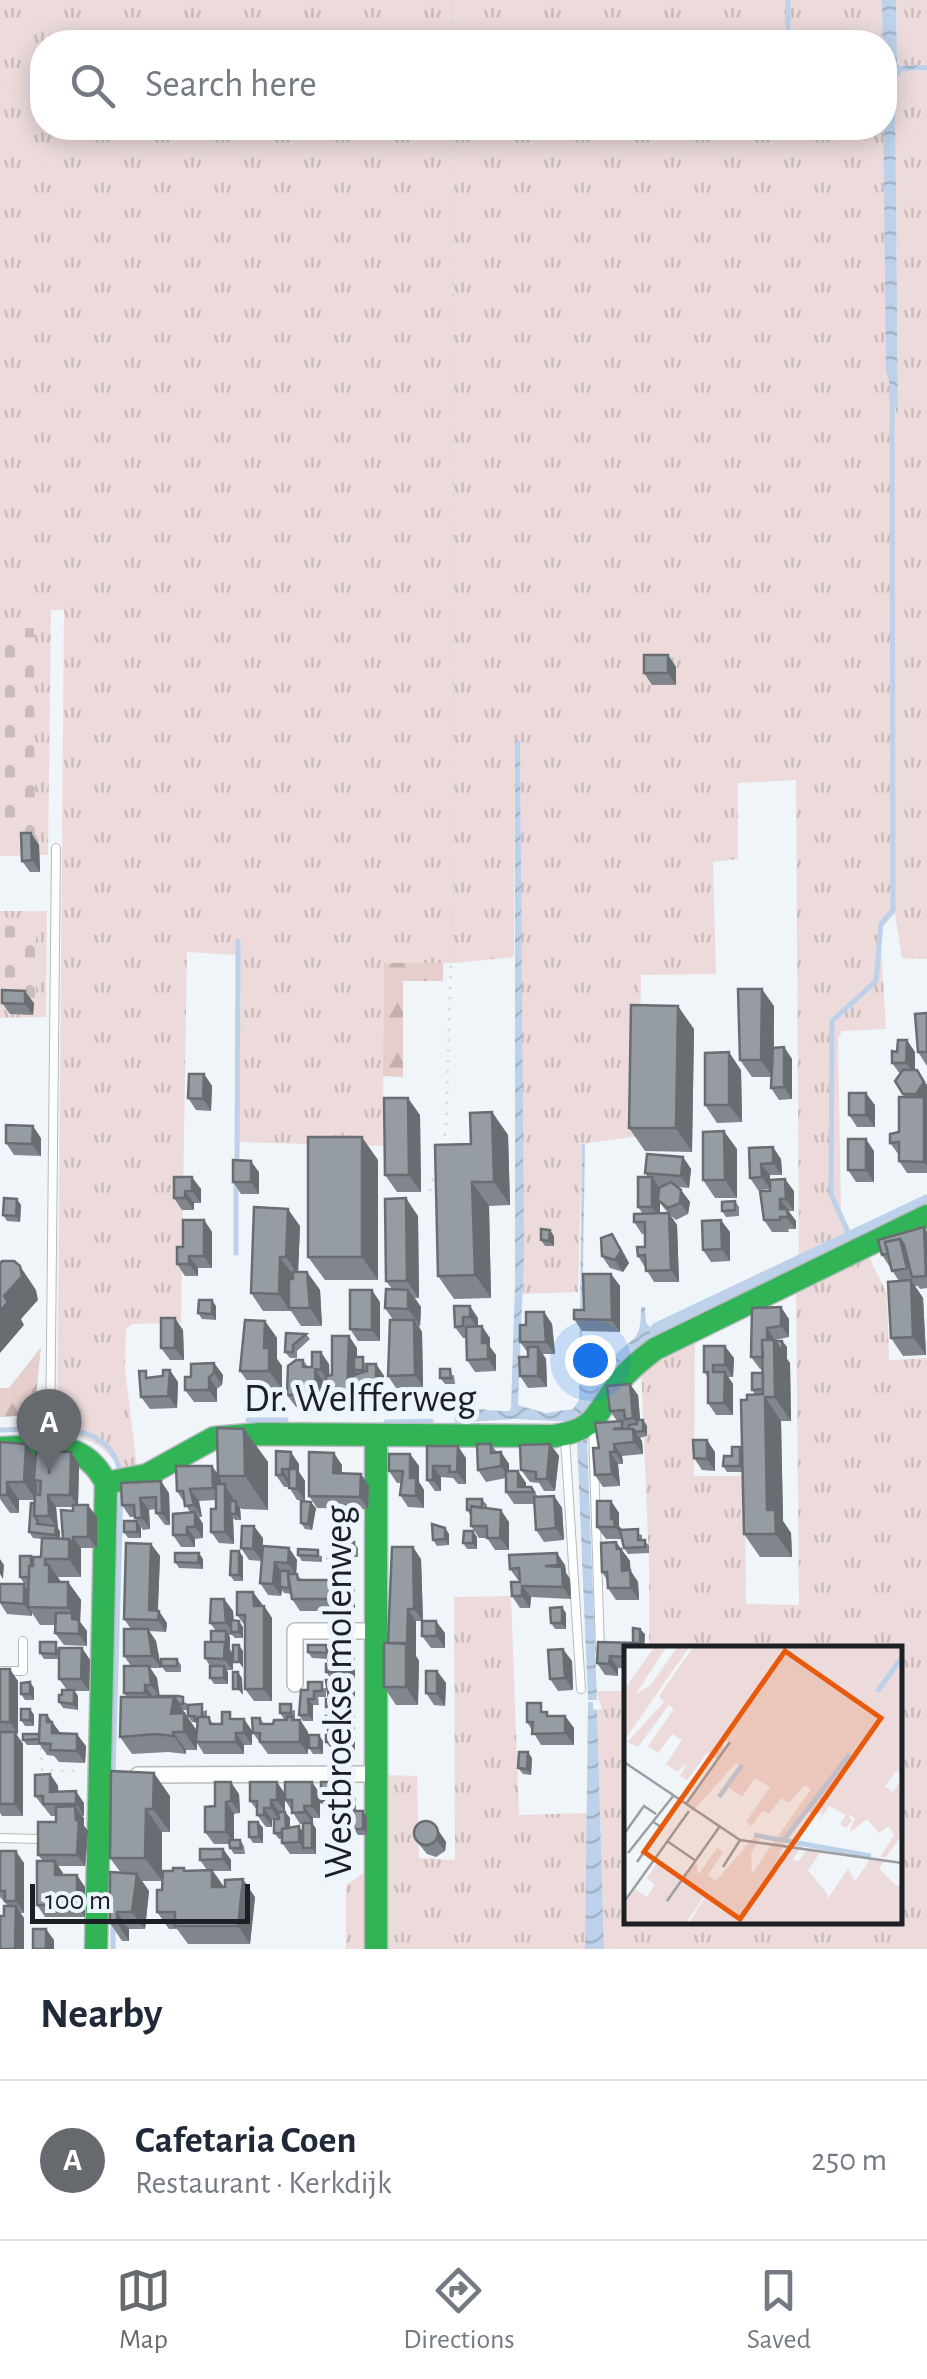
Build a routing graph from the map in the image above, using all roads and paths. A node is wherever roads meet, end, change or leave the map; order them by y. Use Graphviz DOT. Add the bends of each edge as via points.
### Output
graph roads {
  1 [pos="452,0"];
  2 [pos="452,30"];
  3 [pos="452,140"];
  4 [pos="56,848"];
  5 [pos="442,1146"];
  6 [pos="438,1160"];
  7 [pos="430,1191"];
  8 [pos="927,1216"];
  9 [pos="592,1423"];
  10 [pos="566,1434"];
  11 [pos="376,1436"];
  12 [pos="0,1448"];
  13 [pos="50,1448"];
  14 [pos="115,1482"];
  15 [pos="376,1631"];
  16 [pos="23,1641"];
  17 [pos="599,1659"];
  18 [pos="0,1671"];
  19 [pos="295,1684"];
  20 [pos="581,1690"];
  21 [pos="42,1738"];
  22 [pos="100,1770"];
  23 [pos="374,1774"];
  24 [pos="0,1838"];
  25 [pos="38,1839"];
  26 [pos="96,1949"];
  27 [pos="376,1949"];
  1 -- 2 [label="path"];
  3 -- 5 [label="path" via="454,888"];
  4 -- 13 [label="lane"];
  6 -- 7 [label="path"];
  8 -- 9 [label="street" via="655,1349 626,1374"];
  9 -- 10 [label="street, Dr. Welfferweg"];
  9 -- 17 [label="lane"];
  10 -- 11 [label="street, Dr. Welfferweg"];
  10 -- 20 [label="lane"];
  11 -- 14 [label="street, Dr. Welfferweg" via="214,1438 147,1475"];
  11 -- 15 [label="street, Westbroekse molenweg"];
  12 -- 13 [label="street"];
  13 -- 14 [label="street" via="86,1453"];
  14 -- 22 [label="street"];
  15 -- 19 [label="street" via="295,1631"];
  15 -- 23 [label="street, Westbroekse molenweg"];
  16 -- 18 [label="lane" via="23,1672"];
  21 -- 22 [label="path" via="42,1770"];
  22 -- 23 [label="street"];
  22 -- 26 [label="street"];
  23 -- 27 [label="street, Westbroekse molenweg"];
  24 -- 25 [label="lane"];
}
